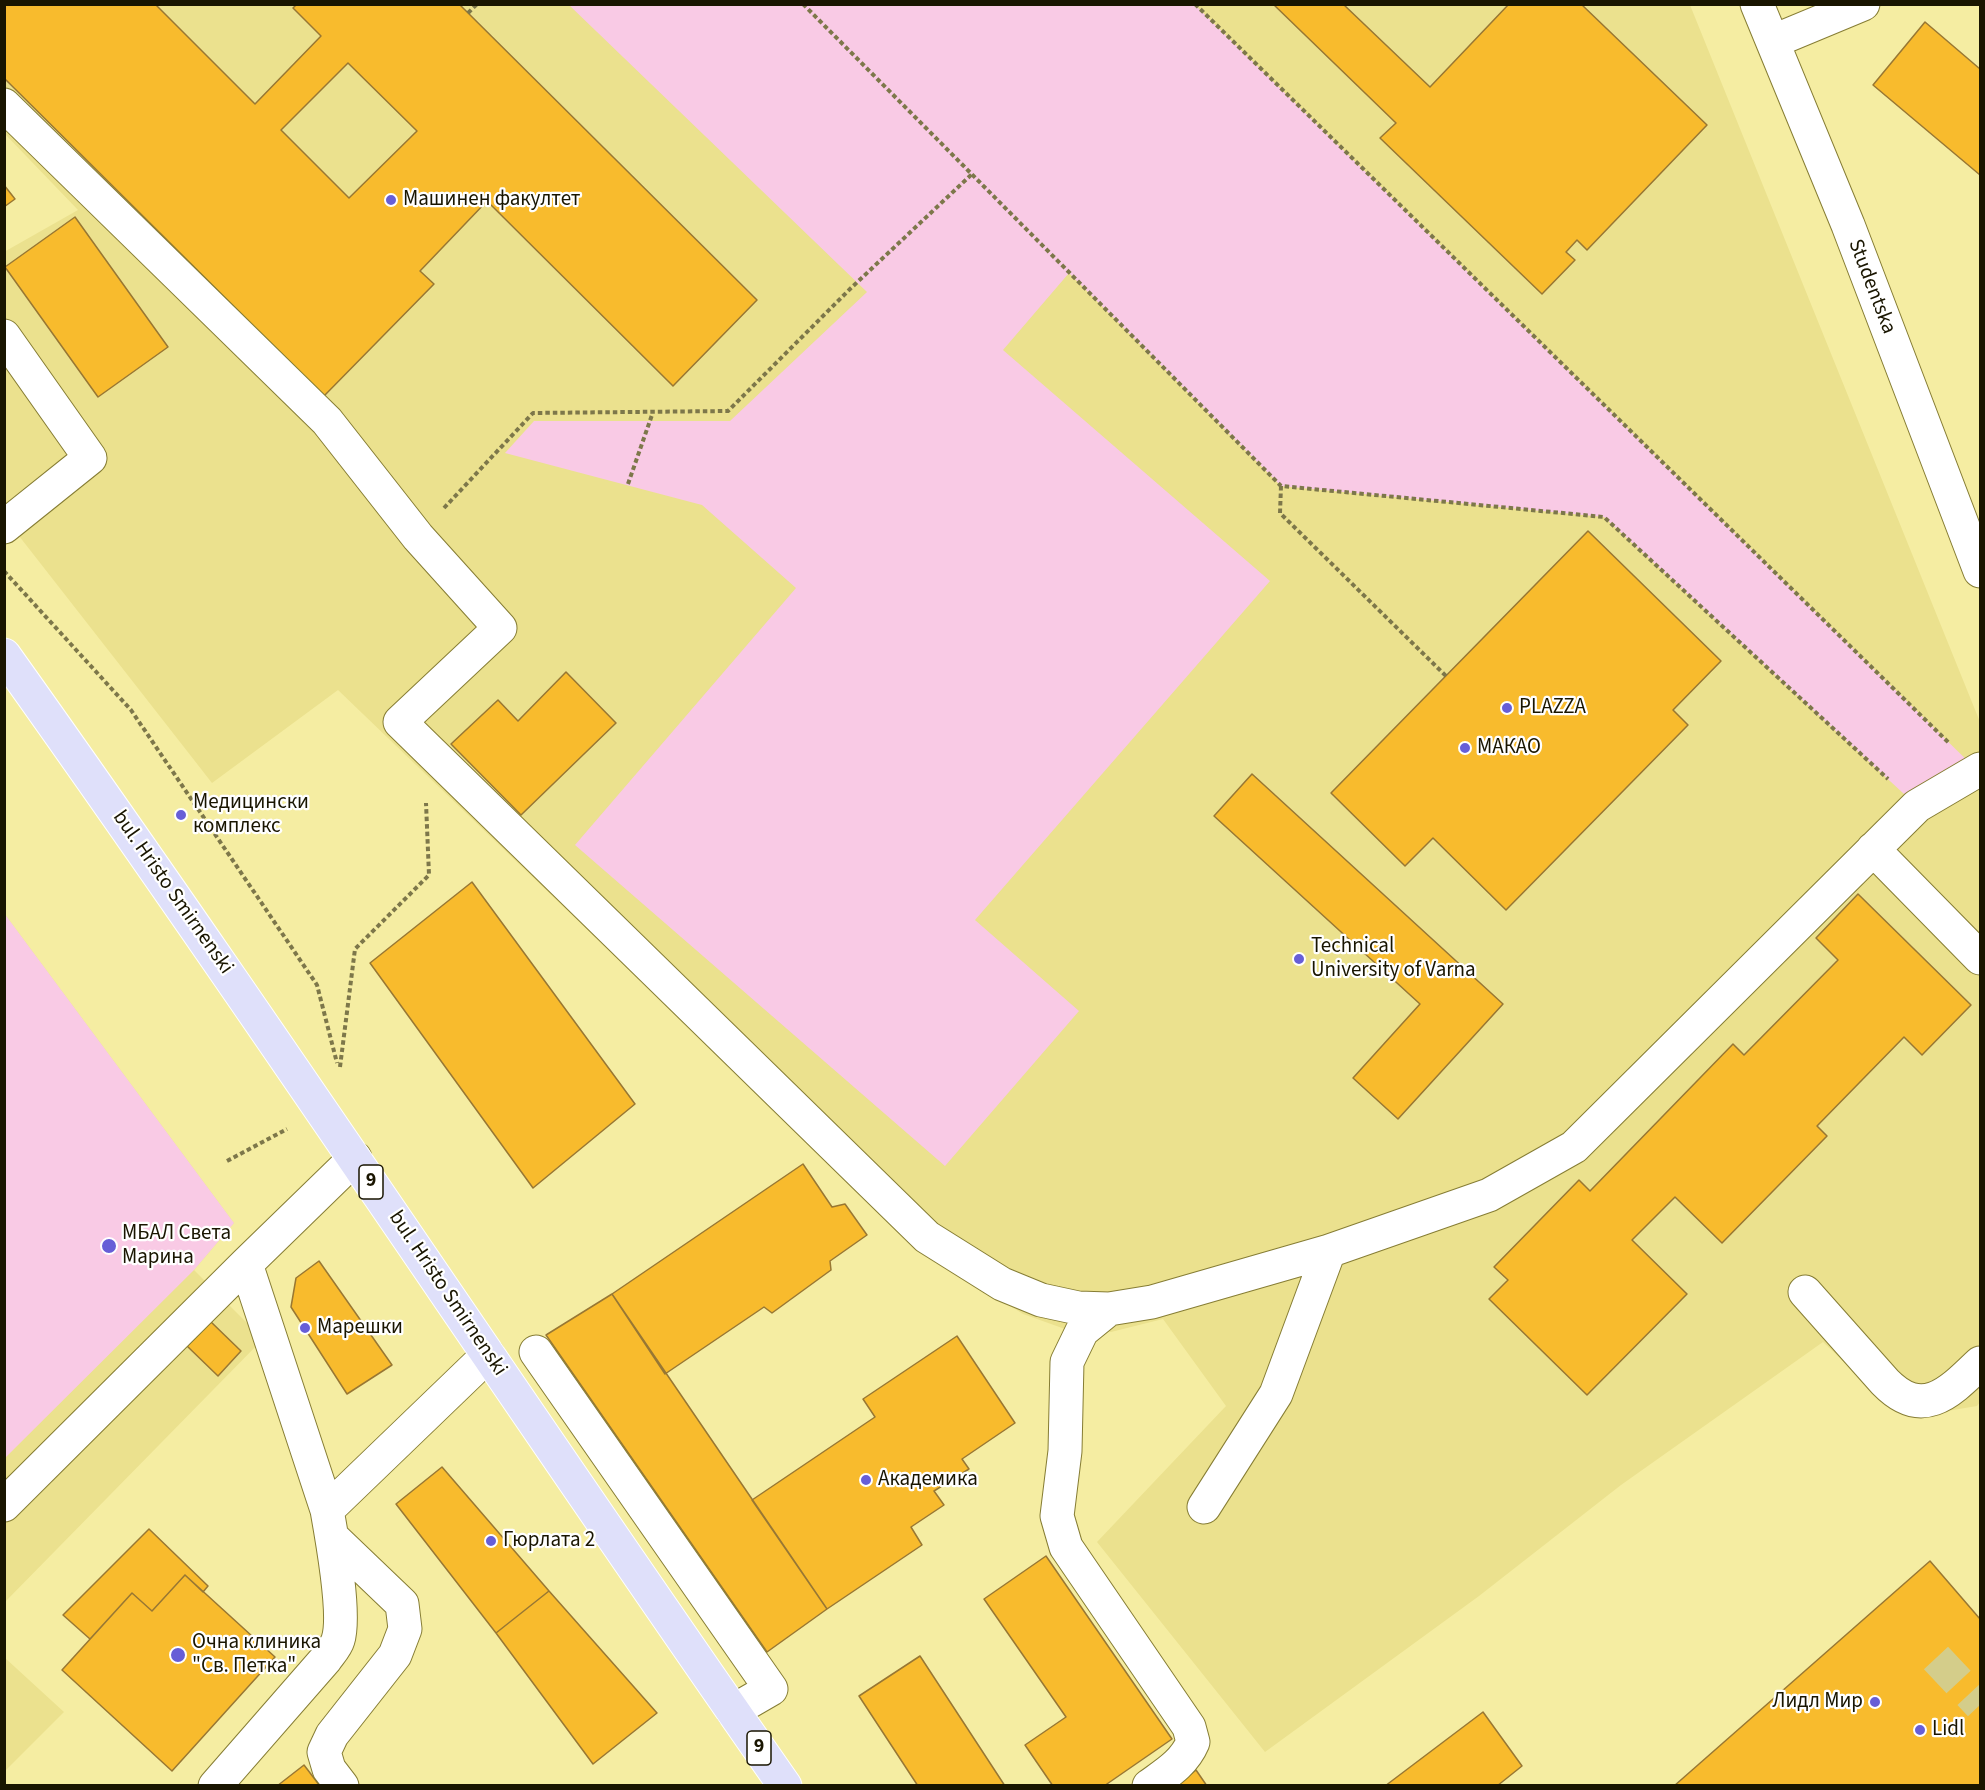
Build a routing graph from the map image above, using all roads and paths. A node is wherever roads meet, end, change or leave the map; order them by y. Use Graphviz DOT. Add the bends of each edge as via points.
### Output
graph roads {
  1 [pos="477,4"];
  2 [pos="803,4"];
  3 [pos="1195,4"];
  4 [pos="1757,4"];
  5 [pos="1863,4"];
  6 [pos="468,13"];
  7 [pos="1773,41"];
  8 [pos="4,105"];
  9 [pos="972,174"];
  10 [pos="4,336"];
  11 [pos="653,412"];
  12 [pos="628,484"];
  13 [pos="1281,486"];
  14 [pos="437,516"];
  15 [pos="4,527"];
  16 [pos="4,571"];
  17 [pos="1980,571"];
  18 [pos="4,655"];
  19 [pos="1446,676"];
  20 [pos="1979,770"];
  21 [pos="426,798"];
  22 [pos="1917,806"];
  23 [pos="1873,849"];
  24 [pos="1980,958"];
  25 [pos="323,1111"];
  26 [pos="355,1158"];
  27 [pos="227,1161"];
  28 [pos="1329,1251"];
  29 [pos="246,1264"];
  30 [pos="1805,1292"];
  31 [pos="1109,1309"];
  32 [pos="536,1352"];
  33 [pos="488,1355"];
  34 [pos="1980,1363"];
  35 [pos="4,1505"];
  36 [pos="1204,1507"];
  37 [pos="329,1523"];
  38 [pos="733,1711"];
  39 [pos="215,1785"];
  40 [pos="342,1785"];
  41 [pos="785,1785"];
  42 [pos="1149,1785"];
  1 -- 6 [label="path"];
  2 -- 9 [label="path"];
  3 -- 20 [label="path"];
  4 -- 7 [label="street, Studentska"];
  5 -- 7 [label="street"];
  7 -- 17 [label="street, Studentska"];
  8 -- 31 [label="street" via="327,421 418,537 500,628 400,722 927,1237 1002,1284 1041,1300 1078,1308"];
  9 -- 11 [label="path" via="729,411"];
  9 -- 13 [label="path"];
  10 -- 15 [label="street" via="90,458"];
  11 -- 12 [label="path"];
  11 -- 14 [label="path" via="533,413"];
  13 -- 19 [label="path" via="1280,513"];
  13 -- 22 [label="path" via="1604,517"];
  16 -- 21 [label="path" via="131,710 317,985 339,1071 355,949 429,875"];
  18 -- 25 [label="main road, bul. Hristo Smirnenski / 9"];
  20 -- 22 [label="street"];
  22 -- 23 [label="street"];
  23 -- 24 [label="street"];
  23 -- 28 [label="street" via="1574,1147 1489,1195"];
  25 -- 26 [label="main road, bul. Hristo Smirnenski / 9"];
  25 -- 27 [label="path"];
  26 -- 29 [label="street"];
  26 -- 33 [label="main road, bul. Hristo Smirnenski / 9"];
  28 -- 31 [label="street" via="1152,1302"];
  28 -- 36 [label="street" via="1276,1394"];
  29 -- 35 [label="street"];
  29 -- 37 [label="street"];
  30 -- 34 [label="street" via="1884,1382 1907,1398 1921,1400 1945,1395"];
  31 -- 42 [label="street" via="1082,1331 1066,1362 1065,1451 1057,1516 1066,1547 1189,1727 1193,1743 1188,1753"];
  32 -- 38 [label="street" via="771,1689"];
  33 -- 37 [label="street"];
  33 -- 38 [label="main road, bul. Hristo Smirnenski / 9"];
  37 -- 39 [label="street" via="341,1618 338,1641 326,1660"];
  37 -- 40 [label="street" via="402,1604 405,1629 395,1655 332,1735 324,1752 329,1769"];
  38 -- 41 [label="main road, bul. Hristo Smirnenski / 9"];
}
